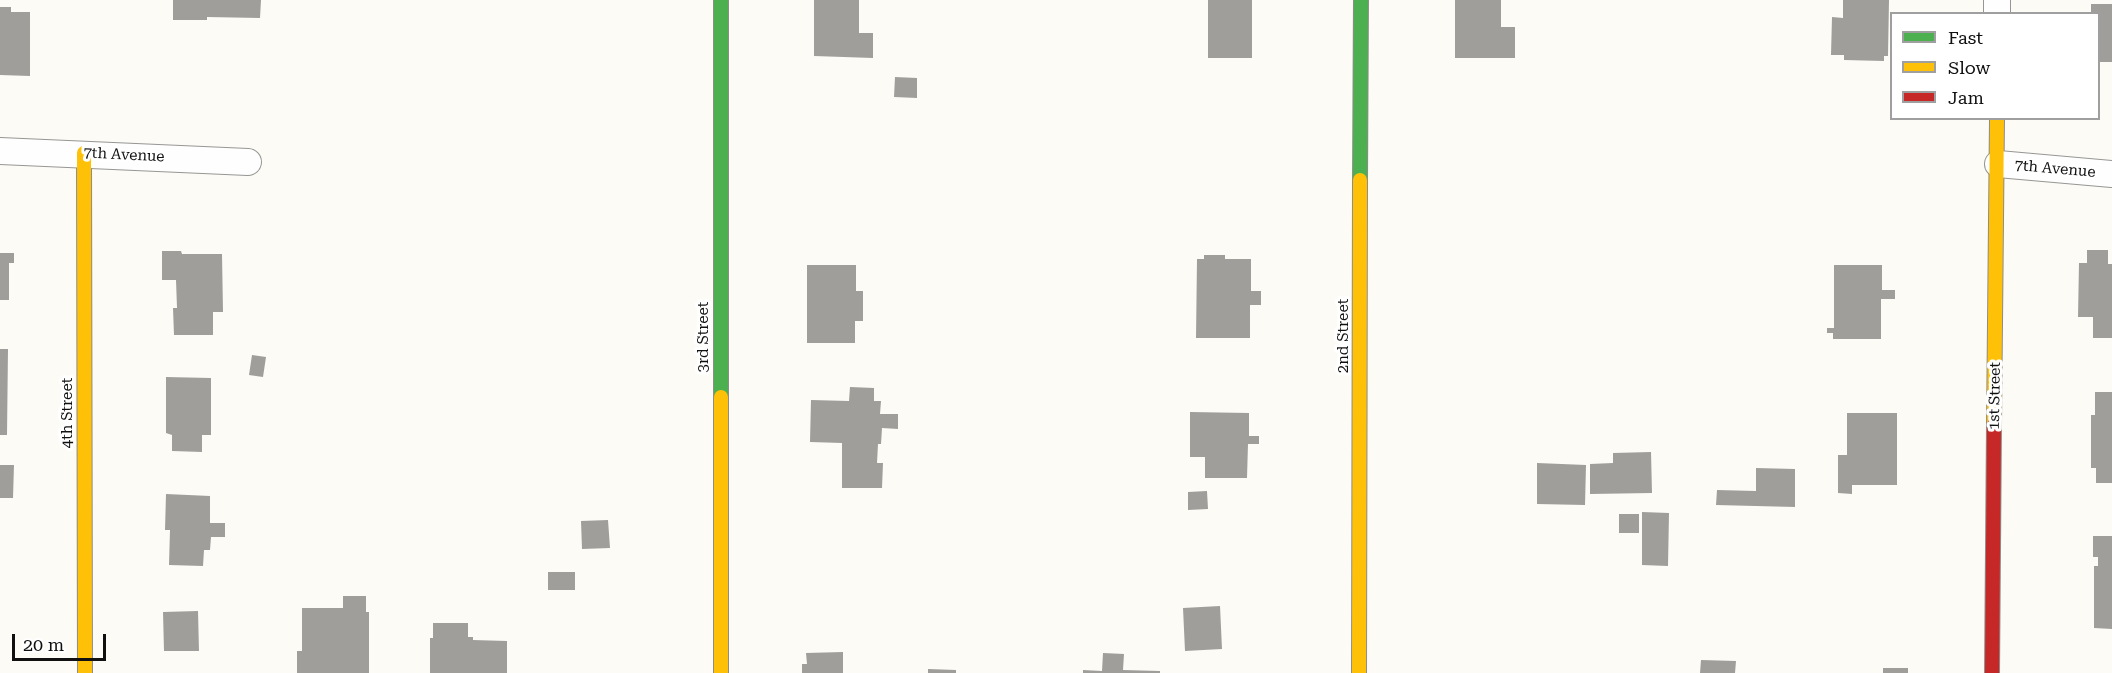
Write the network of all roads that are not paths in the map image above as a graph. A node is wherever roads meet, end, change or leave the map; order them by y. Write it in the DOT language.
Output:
graph roads {
  1 [pos="721,0"];
  2 [pos="1361,0"];
  3 [pos="1997,120"];
  4 [pos="0,151"];
  5 [pos="84,153"];
  6 [pos="248,162"];
  7 [pos="1998,164"];
  8 [pos="2112,174"];
  9 [pos="85,673"];
  10 [pos="721,673"];
  11 [pos="1359,673"];
  12 [pos="1992,673"];
  1 -- 10 [label="street, 3rd Street"];
  2 -- 11 [label="street, 2nd Street"];
  3 -- 7 [label="street, 1st Street"];
  4 -- 5 [label="street, 7th Avenue"];
  5 -- 6 [label="street, 7th Avenue"];
  5 -- 9 [label="street, 4th Street"];
  7 -- 8 [label="street, 7th Avenue"];
  7 -- 12 [label="street, 1st Street"];
}
